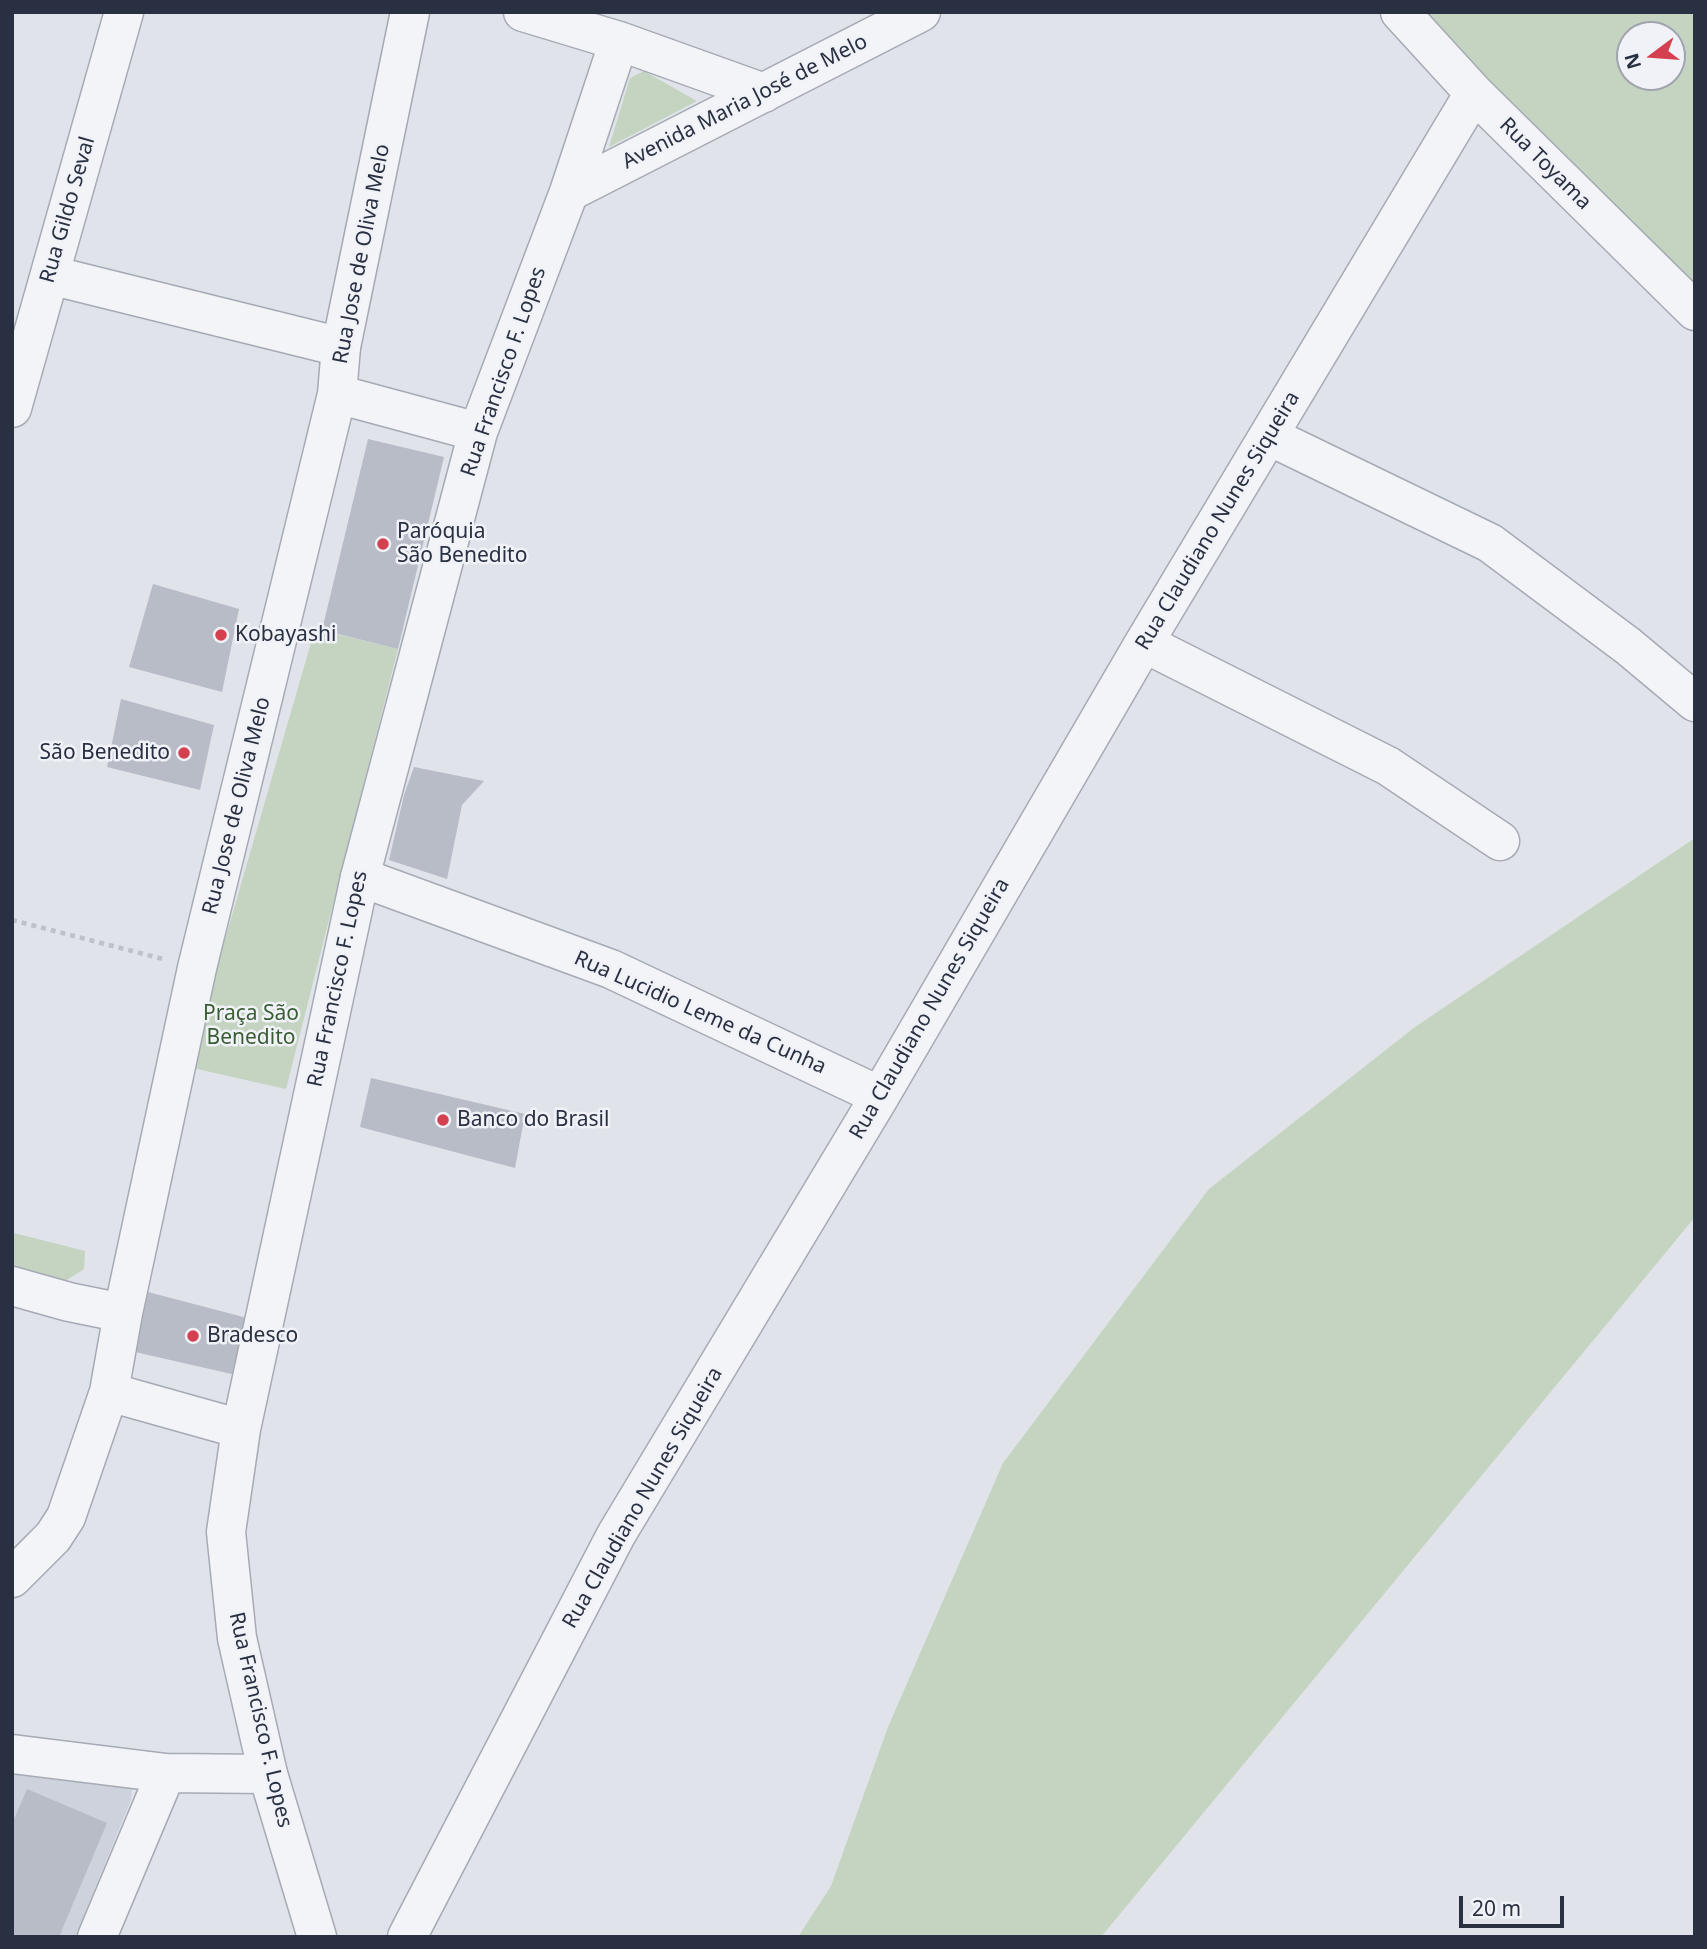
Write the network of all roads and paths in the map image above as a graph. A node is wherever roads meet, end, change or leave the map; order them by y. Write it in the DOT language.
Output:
graph roads {
  1 [pos="124,12"];
  2 [pos="410,12"];
  3 [pos="523,12"];
  4 [pos="1400,12"];
  5 [pos="917,13"];
  6 [pos="619,41"];
  7 [pos="764,93"];
  8 [pos="1474,93"];
  9 [pos="569,192"];
  10 [pos="50,275"];
  11 [pos="1695,312"];
  12 [pos="341,347"];
  13 [pos="337,394"];
  14 [pos="12,408"];
  15 [pos="478,432"];
  16 [pos="1269,436"];
  17 [pos="1144,643"];
  18 [pos="1695,702"];
  19 [pos="1500,841"];
  20 [pos="360,877"];
  21 [pos="12,920"];
  22 [pos="197,968"];
  23 [pos="880,1096"];
  24 [pos="12,1286"];
  25 [pos="122,1313"];
  26 [pos="109,1392"];
  27 [pos="241,1429"];
  28 [pos="12,1578"];
  29 [pos="12,1754"];
  30 [pos="166,1773"];
  31 [pos="268,1773"];
  32 [pos="97,1937"];
  33 [pos="317,1937"];
  34 [pos="407,1937"];
  1 -- 10 [label="street, Rua Gildo Seval"];
  2 -- 12 [label="street, Rua Jose de Oliva Melo"];
  3 -- 6 [label="street"];
  4 -- 8 [label="street, Rua Toyama"];
  5 -- 7 [label="street, Avenida Maria José de Melo"];
  6 -- 7 [label="street"];
  6 -- 9 [label="street, Rua Francisco F. Lopes"];
  7 -- 9 [label="street, Avenida Maria José de Melo"];
  8 -- 11 [label="street, Rua Toyama"];
  8 -- 16 [label="street, Rua Claudiano Nunes Siqueira"];
  9 -- 15 [label="street, Rua Francisco F. Lopes"];
  10 -- 12 [label="street"];
  10 -- 14 [label="street, Rua Gildo Seval"];
  12 -- 13 [label="street, Rua Jose de Oliva Melo"];
  13 -- 15 [label="street"];
  13 -- 22 [label="street, Rua Jose de Oliva Melo"];
  15 -- 20 [label="street, Rua Francisco F. Lopes"];
  16 -- 17 [label="street, Rua Claudiano Nunes Siqueira"];
  16 -- 18 [label="street"];
  17 -- 19 [label="street"];
  17 -- 23 [label="street, Rua Claudiano Nunes Siqueira"];
  20 -- 23 [label="street, Rua Lucidio Leme da Cunha"];
  20 -- 27 [label="street, Rua Francisco F. Lopes"];
  21 -- 22 [label="path"];
  22 -- 25 [label="street, Rua Jose de Oliva Melo"];
  23 -- 34 [label="street, Rua Claudiano Nunes Siqueira"];
  24 -- 25 [label="street"];
  25 -- 26 [label="street, Rua Jose de Oliva Melo"];
  26 -- 27 [label="street"];
  26 -- 28 [label="street, Rua Jose de Oliva Melo"];
  27 -- 31 [label="street, Rua Francisco F. Lopes"];
  29 -- 30 [label="street"];
  30 -- 31 [label="street"];
  30 -- 32 [label="street"];
  31 -- 33 [label="street, Rua Francisco F. Lopes"];
}
